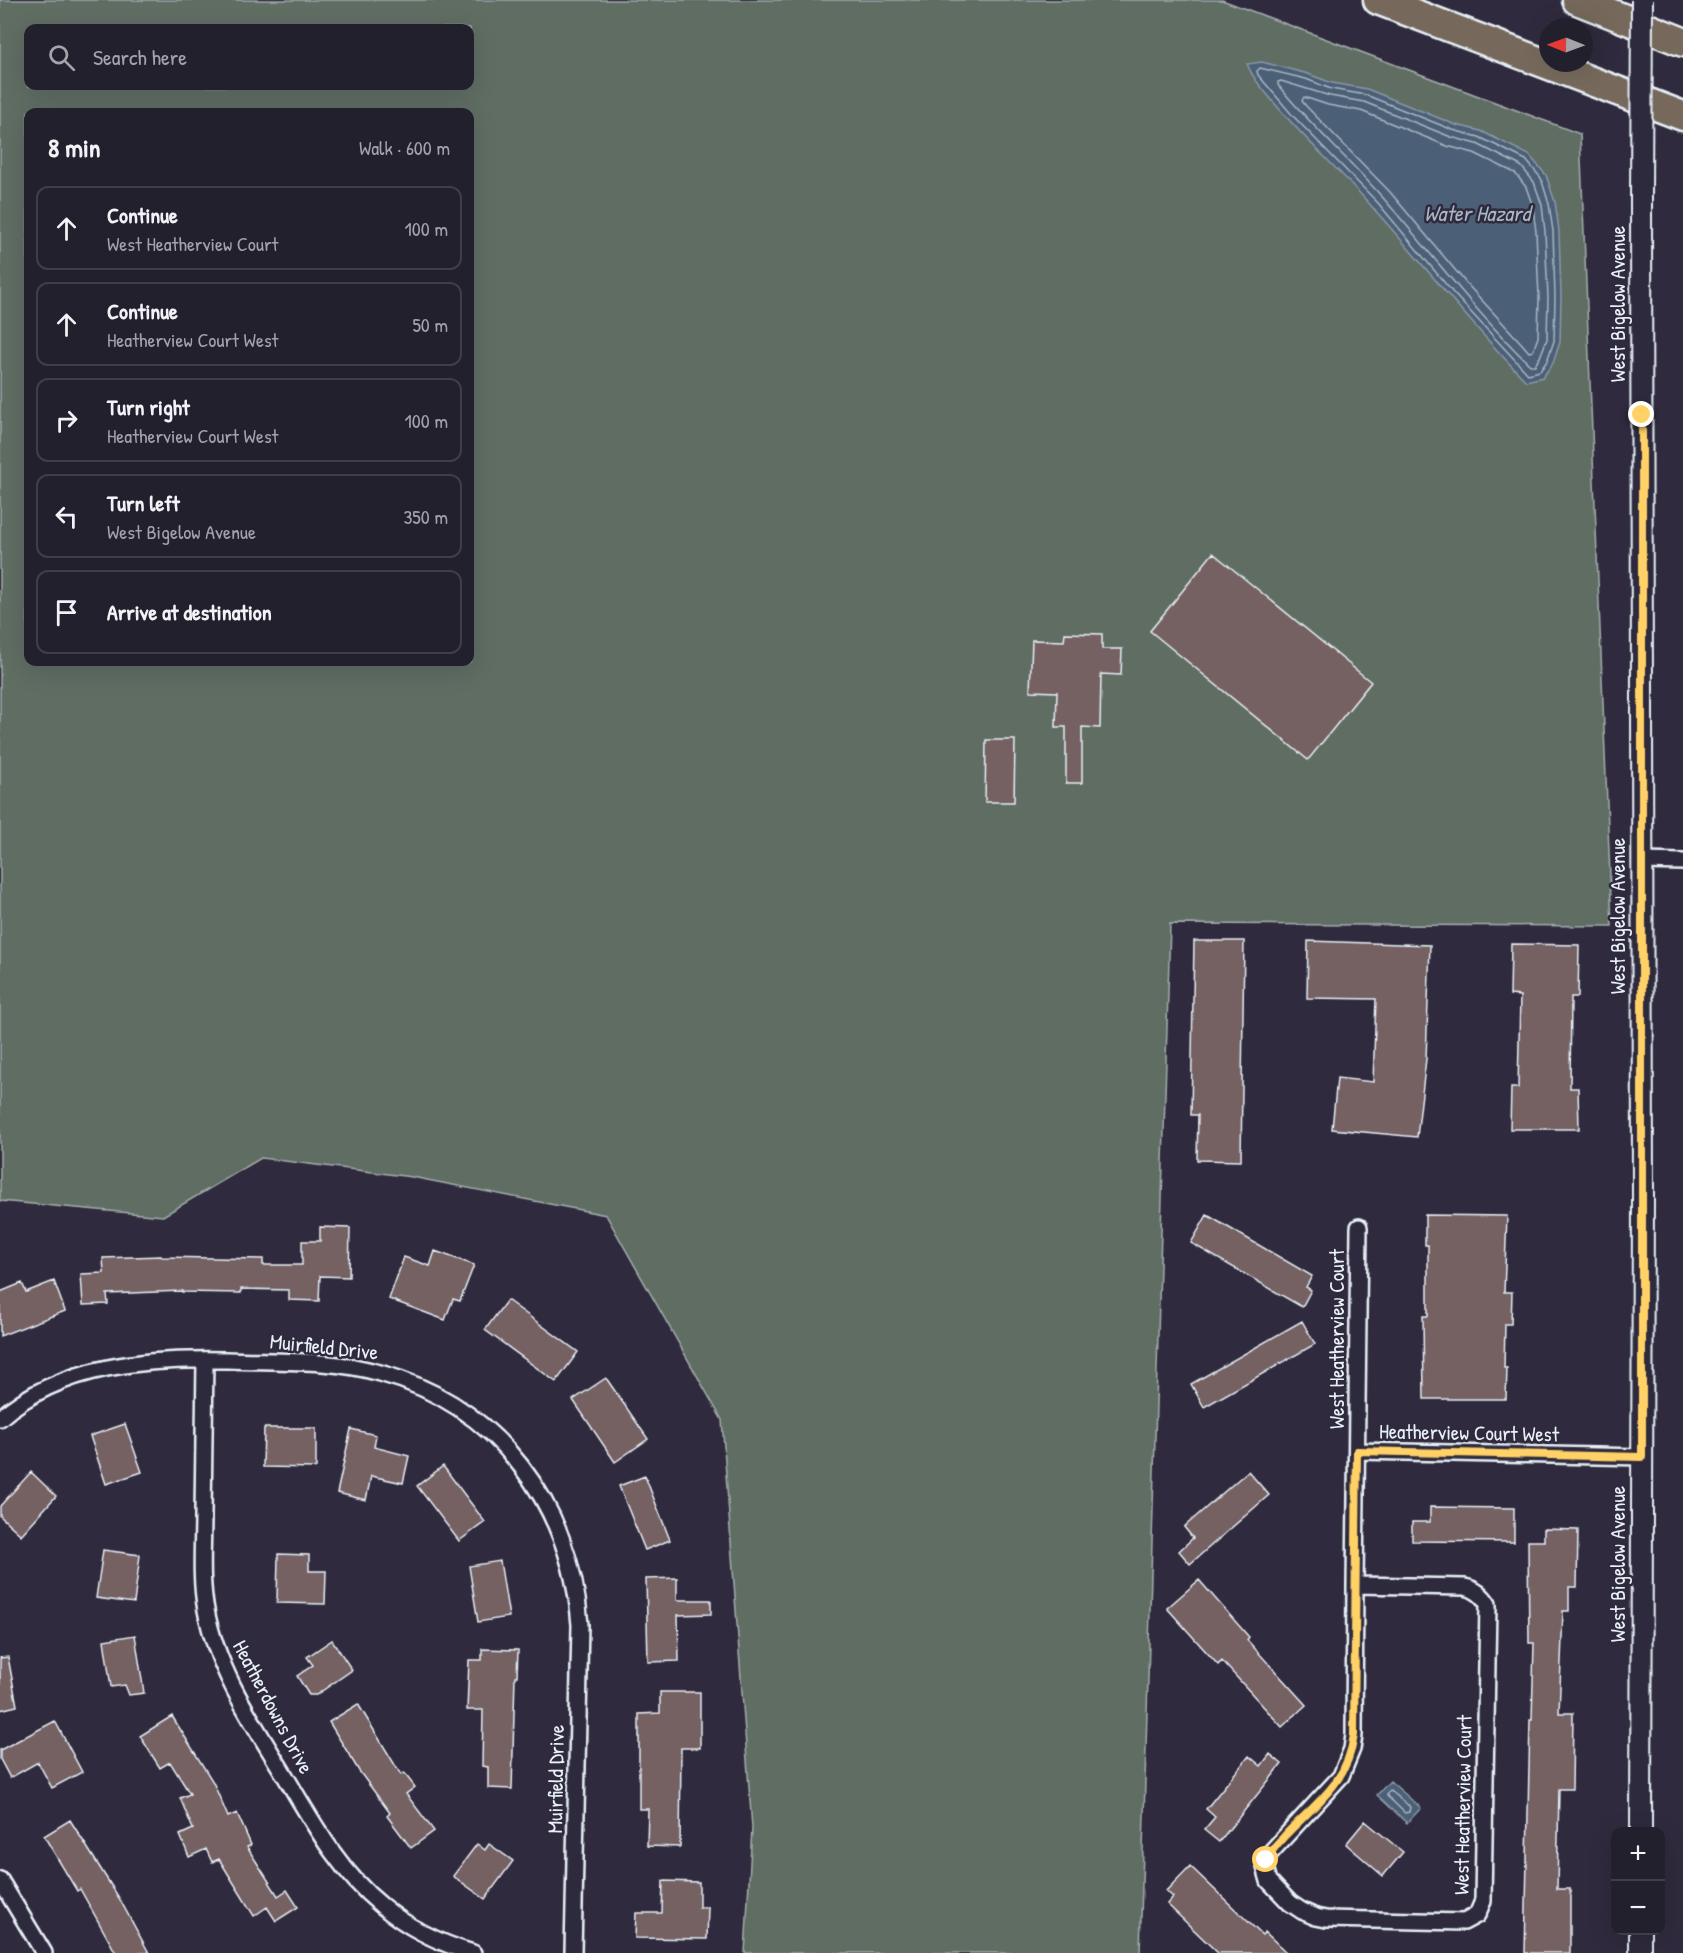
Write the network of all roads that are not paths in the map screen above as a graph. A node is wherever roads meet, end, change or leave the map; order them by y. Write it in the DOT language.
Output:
graph roads {
  1 [pos="1378,0"];
  2 [pos="1577,0"];
  3 [pos="1642,0"];
  4 [pos="1683,42"];
  5 [pos="1683,116"];
  6 [pos="1642,861"];
  7 [pos="1683,861"];
  8 [pos="1359,1227"];
  9 [pos="205,1360"];
  10 [pos="0,1418"];
  11 [pos="1357,1451"];
  12 [pos="1642,1457"];
  13 [pos="1355,1586"];
  14 [pos="1641,1827"];
  15 [pos="0,1880"];
  16 [pos="1640,1935"];
  17 [pos="44,1953"];
  18 [pos="473,1953"];
  19 [pos="573,1953"];
  20 [pos="1640,1953"];
  1 -- 5 [label="highway"];
  2 -- 4 [label="highway"];
  3 -- 6 [label="street, West Bigelow Avenue, bridge"];
  6 -- 7 [label="street"];
  6 -- 12 [label="street, West Bigelow Avenue"];
  8 -- 11 [label="street, West Heatherview Court"];
  9 -- 10 [label="street, Muirfield Drive"];
  9 -- 18 [label="street, Heatherdowns Drive"];
  9 -- 19 [label="street, Muirfield Drive"];
  11 -- 12 [label="street, Heatherview Court West"];
  11 -- 13 [label="street, Heatherview Court West"];
  12 -- 14 [label="street, West Bigelow Avenue"];
  13 -- 13 [label="street, West Heatherview Court"];
  15 -- 17 [label="street"];
  16 -- 20 [label="street"];
}
